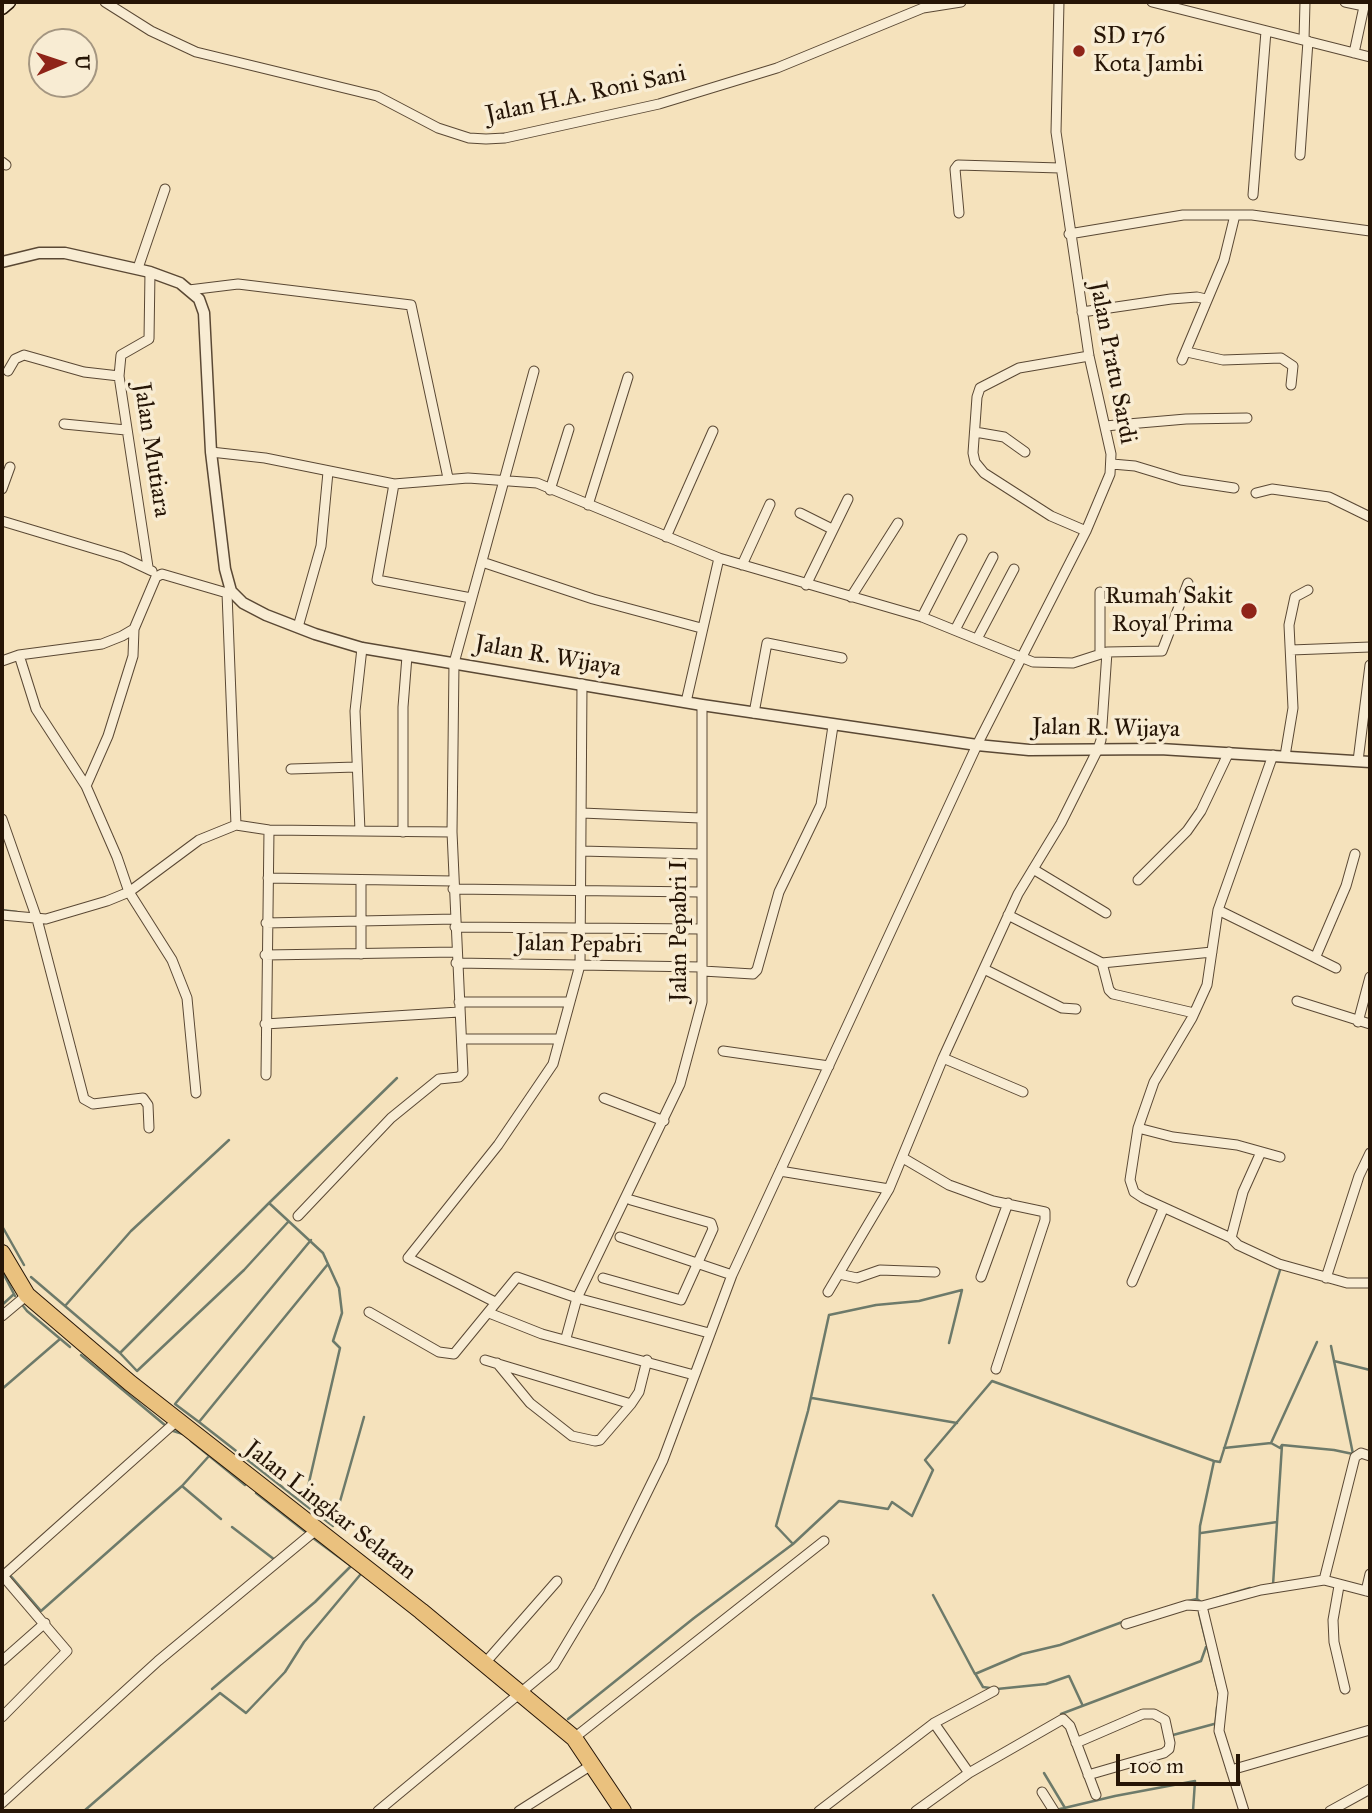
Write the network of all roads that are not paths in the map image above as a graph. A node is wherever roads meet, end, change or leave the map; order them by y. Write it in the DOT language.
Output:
graph roads {
  1 [pos="9,2"];
  2 [pos="105,2"];
  3 [pos="961,2"];
  4 [pos="1059,2"];
  5 [pos="1152,2"];
  6 [pos="1305,2"];
  7 [pos="1345,2"];
  8 [pos="1365,4"];
  9 [pos="2,8"];
  10 [pos="1266,31"];
  11 [pos="1306,41"];
  12 [pos="1354,52"];
  13 [pos="1370,57"];
  14 [pos="1300,155"];
  15 [pos="1060,168"];
  16 [pos="165,189"];
  17 [pos="1254,195"];
  18 [pos="959,213"];
  19 [pos="1235,215"];
  20 [pos="1370,232"];
  21 [pos="1069,234"];
  22 [pos="2,262"];
  23 [pos="138,268"];
  24 [pos="150,272"];
  25 [pos="189,290"];
  26 [pos="1206,299"];
  27 [pos="1082,312"];
  28 [pos="1089,356"];
  29 [pos="534,371"];
  30 [pos="8,372"];
  31 [pos="119,376"];
  32 [pos="628,377"];
  33 [pos="1292,386"];
  34 [pos="1247,418"];
  35 [pos="64,424"];
  36 [pos="1105,426"];
  37 [pos="569,429"];
  38 [pos="126,430"];
  39 [pos="713,431"];
  40 [pos="975,432"];
  41 [pos="211,452"];
  42 [pos="1025,452"];
  43 [pos="1112,464"];
  44 [pos="10,467"];
  45 [pos="328,472"];
  46 [pos="447,478"];
  47 [pos="506,480"];
  48 [pos="394,484"];
  49 [pos="1234,488"];
  50 [pos="2,489"];
  51 [pos="550,490"];
  52 [pos="1255,493"];
  53 [pos="848,499"];
  54 [pos="770,504"];
  55 [pos="588,505"];
  56 [pos="800,513"];
  57 [pos="1370,517"];
  58 [pos="2,521"];
  59 [pos="898,523"];
  60 [pos="832,529"];
  61 [pos="1086,531"];
  62 [pos="666,537"];
  63 [pos="962,539"];
  64 [pos="993,557"];
  65 [pos="719,558"];
  66 [pos="482,562"];
  67 [pos="742,565"];
  68 [pos="148,567"];
  69 [pos="1014,569"];
  70 [pos="156,577"];
  71 [pos="1188,583"];
  72 [pos="806,585"];
  73 [pos="1308,590"];
  74 [pos="229,592"];
  75 [pos="1100,592"];
  76 [pos="851,597"];
  77 [pos="471,598"];
  78 [pos="922,617"];
  79 [pos="298,627"];
  80 [pos="701,628"];
  81 [pos="134,629"];
  82 [pos="956,630"];
  83 [pos="977,639"];
  84 [pos="1370,647"];
  85 [pos="362,648"];
  86 [pos="1292,650"];
  87 [pos="1104,652"];
  88 [pos="19,655"];
  89 [pos="407,656"];
  90 [pos="842,658"];
  91 [pos="1023,659"];
  92 [pos="2,661"];
  93 [pos="454,663"];
  94 [pos="1370,665"];
  95 [pos="582,684"];
  96 [pos="686,702"];
  97 [pos="702,705"];
  98 [pos="754,713"];
  99 [pos="833,726"];
  100 [pos="977,745"];
  101 [pos="1097,749"];
  102 [pos="1228,752"];
  103 [pos="1279,756"];
  104 [pos="1358,761"];
  105 [pos="1370,762"];
  106 [pos="356,768"];
  107 [pos="291,769"];
  108 [pos="86,786"];
  109 [pos="582,813"];
  110 [pos="700,818"];
  111 [pos="2,819"];
  112 [pos="236,825"];
  113 [pos="269,830"];
  114 [pos="360,831"];
  115 [pos="403,832"];
  116 [pos="452,832"];
  117 [pos="581,851"];
  118 [pos="700,854"];
  119 [pos="1354,854"];
  120 [pos="1033,869"];
  121 [pos="268,878"];
  122 [pos="1139,880"];
  123 [pos="360,881"];
  124 [pos="453,885"];
  125 [pos="580,889"];
  126 [pos="129,892"];
  127 [pos="700,892"];
  128 [pos="1218,909"];
  129 [pos="1106,913"];
  130 [pos="2,915"];
  131 [pos="1008,915"];
  132 [pos="37,919"];
  133 [pos="361,922"];
  134 [pos="266,923"];
  135 [pos="455,923"];
  136 [pos="579,929"];
  137 [pos="701,929"];
  138 [pos="456,952"];
  139 [pos="1212,952"];
  140 [pos="361,954"];
  141 [pos="265,955"];
  142 [pos="1316,956"];
  143 [pos="456,963"];
  144 [pos="1102,963"];
  145 [pos="580,965"];
  146 [pos="1336,968"];
  147 [pos="702,969"];
  148 [pos="984,969"];
  149 [pos="1370,977"];
  150 [pos="1297,1001"];
  151 [pos="458,1002"];
  152 [pos="570,1002"];
  153 [pos="1076,1009"];
  154 [pos="459,1012"];
  155 [pos="1194,1013"];
  156 [pos="1357,1022"];
  157 [pos="265,1024"];
  158 [pos="1370,1024"];
  159 [pos="463,1039"];
  160 [pos="559,1039"];
  161 [pos="723,1051"];
  162 [pos="943,1058"];
  163 [pos="829,1066"];
  164 [pos="266,1075"];
  165 [pos="1023,1092"];
  166 [pos="196,1093"];
  167 [pos="604,1098"];
  168 [pos="664,1121"];
  169 [pos="149,1128"];
  170 [pos="1138,1128"];
  171 [pos="1261,1152"];
  172 [pos="1370,1153"];
  173 [pos="1280,1157"];
  174 [pos="903,1158"];
  175 [pos="780,1171"];
  176 [pos="889,1189"];
  177 [pos="631,1200"];
  178 [pos="1008,1203"];
  179 [pos="1163,1209"];
  180 [pos="298,1216"];
  181 [pos="620,1237"];
  182 [pos="1231,1238"];
  183 [pos="2,1253"];
  184 [pos="699,1261"];
  185 [pos="935,1272"];
  186 [pos="732,1275"];
  187 [pos="839,1275"];
  188 [pos="981,1277"];
  189 [pos="603,1278"];
  190 [pos="1326,1278"];
  191 [pos="1132,1282"];
  192 [pos="1370,1283"];
  193 [pos="828,1292"];
  194 [pos="27,1296"];
  195 [pos="577,1298"];
  196 [pos="495,1302"];
  197 [pos="369,1312"];
  198 [pos="489,1313"];
  199 [pos="2,1316"];
  200 [pos="709,1333"];
  201 [pos="566,1338"];
  202 [pos="485,1360"];
  203 [pos="647,1360"];
  204 [pos="497,1363"];
  205 [pos="996,1369"];
  206 [pos="694,1375"];
  207 [pos="631,1404"];
  208 [pos="179,1419"];
  209 [pos="1370,1456"];
  210 [pos="316,1530"];
  211 [pos="824,1541"];
  212 [pos="1370,1574"];
  213 [pos="1324,1580"];
  214 [pos="558,1581"];
  215 [pos="1339,1586"];
  216 [pos="1368,1592"];
  217 [pos="1202,1606"];
  218 [pos="45,1623"];
  219 [pos="1126,1624"];
  220 [pos="2,1661"];
  221 [pos="485,1663"];
  222 [pos="1345,1689"];
  223 [pos="994,1691"];
  224 [pos="522,1693"];
  225 [pos="2,1717"];
  226 [pos="934,1723"];
  227 [pos="1370,1730"];
  228 [pos="574,1738"];
  229 [pos="1076,1743"];
  230 [pos="593,1764"];
  231 [pos="1231,1770"];
  232 [pos="969,1773"];
  233 [pos="1088,1775"];
  234 [pos="1370,1789"];
  235 [pos="1042,1792"];
  236 [pos="1096,1795"];
  237 [pos="2,1803"];
  238 [pos="822,1810"];
  239 [pos="378,1811"];
  240 [pos="519,1811"];
  241 [pos="623,1811"];
  242 [pos="916,1811"];
  243 [pos="1054,1811"];
  244 [pos="1244,1811"];
  245 [pos="1330,1811"];
  1 -- 9 [label="main road"];
  2 -- 3 [label="street, Jalan H.A. Roni Sani"];
  4 -- 15 [label="street, Jalan Pratu Sardi"];
  5 -- 10 [label="street"];
  6 -- 11 [label="street"];
  7 -- 8 [label="street"];
  8 -- 12 [label="street"];
  10 -- 11 [label="street"];
  10 -- 17 [label="street"];
  11 -- 12 [label="street"];
  11 -- 14 [label="street"];
  12 -- 13 [label="street"];
  15 -- 18 [label="street"];
  15 -- 21 [label="street, Jalan Pratu Sardi"];
  16 -- 23 [label="street"];
  19 -- 20 [label="street"];
  19 -- 21 [label="street"];
  19 -- 26 [label="street"];
  21 -- 27 [label="street, Jalan Pratu Sardi"];
  22 -- 23 [label="street"];
  23 -- 24 [label="street"];
  24 -- 25 [label="street"];
  24 -- 31 [label="street, Jalan Mutiara"];
  25 -- 41 [label="street"];
  25 -- 46 [label="street"];
  26 -- 27 [label="street"];
  26 -- 33 [label="street"];
  27 -- 28 [label="street, Jalan Pratu Sardi"];
  28 -- 36 [label="street, Jalan Pratu Sardi"];
  28 -- 40 [label="street"];
  29 -- 47 [label="street"];
  30 -- 31 [label="street"];
  31 -- 38 [label="street, Jalan Mutiara"];
  32 -- 55 [label="street"];
  34 -- 36 [label="street"];
  35 -- 38 [label="street"];
  36 -- 43 [label="street, Jalan Pratu Sardi"];
  37 -- 51 [label="street"];
  38 -- 68 [label="street, Jalan Mutiara"];
  39 -- 62 [label="street"];
  40 -- 42 [label="street"];
  40 -- 61 [label="street"];
  41 -- 45 [label="street"];
  41 -- 74 [label="street"];
  43 -- 49 [label="street"];
  43 -- 61 [label="street, Jalan Pratu Sardi"];
  44 -- 50 [label="street"];
  45 -- 48 [label="street"];
  45 -- 79 [label="street"];
  46 -- 47 [label="street"];
  46 -- 48 [label="street"];
  47 -- 51 [label="street"];
  47 -- 66 [label="street"];
  48 -- 77 [label="street"];
  51 -- 55 [label="street"];
  52 -- 57 [label="street"];
  53 -- 60 [label="street"];
  54 -- 67 [label="street"];
  55 -- 62 [label="street"];
  56 -- 60 [label="street"];
  58 -- 68 [label="street"];
  59 -- 76 [label="street"];
  60 -- 72 [label="street"];
  61 -- 91 [label="street, Jalan Pratu Sardi"];
  62 -- 65 [label="street"];
  63 -- 78 [label="street"];
  64 -- 82 [label="street"];
  65 -- 67 [label="street"];
  65 -- 80 [label="street"];
  66 -- 77 [label="street"];
  66 -- 80 [label="street"];
  67 -- 72 [label="street"];
  68 -- 70 [label="street"];
  69 -- 83 [label="street"];
  70 -- 74 [label="street"];
  70 -- 81 [label="street"];
  71 -- 87 [label="street"];
  72 -- 76 [label="street"];
  73 -- 86 [label="street"];
  74 -- 79 [label="street, Jalan R. Wijaya"];
  74 -- 112 [label="street"];
  75 -- 87 [label="street"];
  76 -- 78 [label="street"];
  77 -- 93 [label="street"];
  78 -- 82 [label="street"];
  79 -- 85 [label="street, Jalan R. Wijaya"];
  80 -- 96 [label="street"];
  81 -- 88 [label="street"];
  81 -- 108 [label="street"];
  82 -- 83 [label="street"];
  83 -- 91 [label="street"];
  84 -- 86 [label="street"];
  85 -- 89 [label="street, Jalan R. Wijaya"];
  85 -- 106 [label="street"];
  86 -- 103 [label="street"];
  87 -- 91 [label="street"];
  87 -- 101 [label="street"];
  88 -- 92 [label="street"];
  88 -- 108 [label="street"];
  89 -- 93 [label="street, Jalan R. Wijaya"];
  89 -- 115 [label="street"];
  90 -- 98 [label="street"];
  91 -- 100 [label="street, Jalan Pratu Sardi"];
  93 -- 95 [label="street, Jalan R. Wijaya"];
  93 -- 116 [label="street"];
  94 -- 104 [label="street"];
  95 -- 96 [label="street, Jalan R. Wijaya"];
  95 -- 109 [label="street"];
  96 -- 97 [label="street, Jalan R. Wijaya"];
  97 -- 98 [label="street, Jalan R. Wijaya"];
  97 -- 110 [label="street, Jalan Pepabri I"];
  98 -- 99 [label="street, Jalan R. Wijaya"];
  99 -- 100 [label="street, Jalan R. Wijaya"];
  99 -- 147 [label="street, Jalan Pepabri"];
  100 -- 101 [label="street, Jalan R. Wijaya"];
  100 -- 163 [label="street, Jalan Pratu Sardi"];
  101 -- 102 [label="street, Jalan R. Wijaya"];
  101 -- 120 [label="street"];
  102 -- 103 [label="street, Jalan R. Wijaya"];
  102 -- 122 [label="street"];
  103 -- 104 [label="street, Jalan R. Wijaya"];
  103 -- 128 [label="street"];
  104 -- 105 [label="street, Jalan R. Wijaya"];
  106 -- 107 [label="street"];
  106 -- 114 [label="street"];
  108 -- 126 [label="street"];
  109 -- 110 [label="street"];
  109 -- 117 [label="street"];
  110 -- 118 [label="street, Jalan Pepabri I"];
  111 -- 132 [label="street"];
  112 -- 113 [label="street"];
  112 -- 126 [label="street"];
  113 -- 114 [label="street"];
  113 -- 121 [label="street"];
  114 -- 115 [label="street"];
  115 -- 116 [label="street"];
  116 -- 124 [label="street"];
  117 -- 118 [label="street"];
  117 -- 125 [label="street"];
  118 -- 127 [label="street, Jalan Pepabri I"];
  119 -- 142 [label="street"];
  120 -- 129 [label="street"];
  120 -- 131 [label="street"];
  121 -- 123 [label="street"];
  121 -- 134 [label="street"];
  123 -- 124 [label="street"];
  123 -- 133 [label="street"];
  124 -- 125 [label="street"];
  124 -- 135 [label="street"];
  125 -- 127 [label="street"];
  125 -- 136 [label="street"];
  126 -- 132 [label="street"];
  126 -- 166 [label="street"];
  127 -- 137 [label="street, Jalan Pepabri I"];
  128 -- 139 [label="street"];
  128 -- 142 [label="street"];
  130 -- 132 [label="street"];
  131 -- 144 [label="street"];
  131 -- 148 [label="street"];
  132 -- 169 [label="street"];
  133 -- 134 [label="street"];
  133 -- 135 [label="street"];
  133 -- 140 [label="street"];
  134 -- 141 [label="street"];
  135 -- 136 [label="street"];
  135 -- 138 [label="street"];
  136 -- 137 [label="street"];
  136 -- 145 [label="street"];
  137 -- 147 [label="street, Jalan Pepabri I"];
  138 -- 140 [label="street"];
  138 -- 143 [label="street"];
  139 -- 144 [label="street"];
  139 -- 155 [label="street"];
  140 -- 141 [label="street"];
  141 -- 157 [label="street"];
  142 -- 146 [label="street"];
  143 -- 145 [label="street, Jalan Pepabri"];
  143 -- 151 [label="street"];
  144 -- 155 [label="street"];
  145 -- 147 [label="street, Jalan Pepabri"];
  145 -- 152 [label="street"];
  147 -- 168 [label="street, Jalan Pepabri I"];
  148 -- 153 [label="street"];
  148 -- 162 [label="street"];
  149 -- 156 [label="street"];
  150 -- 156 [label="street"];
  151 -- 152 [label="street"];
  151 -- 154 [label="street"];
  152 -- 160 [label="street"];
  154 -- 157 [label="street"];
  154 -- 159 [label="street"];
  155 -- 170 [label="street"];
  156 -- 158 [label="street"];
  157 -- 164 [label="street"];
  159 -- 160 [label="street"];
  159 -- 180 [label="street"];
  160 -- 196 [label="street"];
  161 -- 163 [label="street"];
  162 -- 165 [label="street"];
  162 -- 174 [label="street"];
  163 -- 175 [label="street, Jalan Pratu Sardi"];
  167 -- 168 [label="street"];
  168 -- 195 [label="street, Jalan Pepabri I"];
  170 -- 171 [label="street"];
  170 -- 179 [label="street"];
  171 -- 173 [label="street"];
  171 -- 182 [label="street"];
  172 -- 190 [label="street"];
  174 -- 176 [label="street"];
  174 -- 178 [label="street"];
  175 -- 176 [label="street"];
  175 -- 186 [label="street, Jalan Pratu Sardi"];
  176 -- 187 [label="street"];
  177 -- 184 [label="street"];
  178 -- 188 [label="street"];
  178 -- 205 [label="street"];
  179 -- 182 [label="street"];
  179 -- 191 [label="street"];
  181 -- 184 [label="street"];
  182 -- 190 [label="street"];
  183 -- 194 [label="highway, Jalan Lingkar Selatan"];
  184 -- 186 [label="street"];
  184 -- 189 [label="street"];
  185 -- 187 [label="street"];
  186 -- 200 [label="street, Jalan Pratu Sardi"];
  187 -- 193 [label="street"];
  190 -- 192 [label="street"];
  194 -- 199 [label="street"];
  194 -- 208 [label="highway, Jalan Lingkar Selatan"];
  195 -- 196 [label="street"];
  195 -- 200 [label="street"];
  195 -- 201 [label="street, Jalan Pepabri I"];
  196 -- 198 [label="street"];
  197 -- 198 [label="street"];
  198 -- 201 [label="street"];
  200 -- 206 [label="street, Jalan Pratu Sardi"];
  201 -- 203 [label="street"];
  202 -- 204 [label="street"];
  203 -- 206 [label="street"];
  203 -- 207 [label="street"];
  204 -- 207 [label="street"];
  204 -- 207 [label="street"];
  206 -- 224 [label="street, Jalan Pratu Sardi"];
  208 -- 210 [label="highway, Jalan Lingkar Selatan"];
  208 -- 218 [label="street"];
  209 -- 213 [label="street"];
  210 -- 221 [label="highway, Jalan Lingkar Selatan"];
  210 -- 237 [label="street"];
  211 -- 228 [label="street"];
  212 -- 216 [label="street"];
  213 -- 215 [label="street"];
  213 -- 217 [label="street"];
  214 -- 221 [label="street"];
  215 -- 216 [label="street"];
  215 -- 222 [label="street"];
  217 -- 219 [label="street"];
  217 -- 231 [label="street"];
  218 -- 220 [label="street"];
  218 -- 225 [label="street"];
  221 -- 224 [label="highway, Jalan Lingkar Selatan"];
  223 -- 226 [label="street"];
  224 -- 228 [label="highway, Jalan Lingkar Selatan"];
  224 -- 239 [label="street, Jalan Pratu Sardi"];
  226 -- 232 [label="street"];
  226 -- 238 [label="street"];
  227 -- 231 [label="street"];
  228 -- 230 [label="highway, Jalan Lingkar Selatan"];
  229 -- 232 [label="street"];
  229 -- 233 [label="street"];
  229 -- 233 [label="street"];
  230 -- 240 [label="street"];
  230 -- 241 [label="highway, Jalan Lingkar Selatan"];
  231 -- 244 [label="street"];
  232 -- 242 [label="street"];
  233 -- 236 [label="street"];
  234 -- 245 [label="street"];
  235 -- 243 [label="street"];
}
